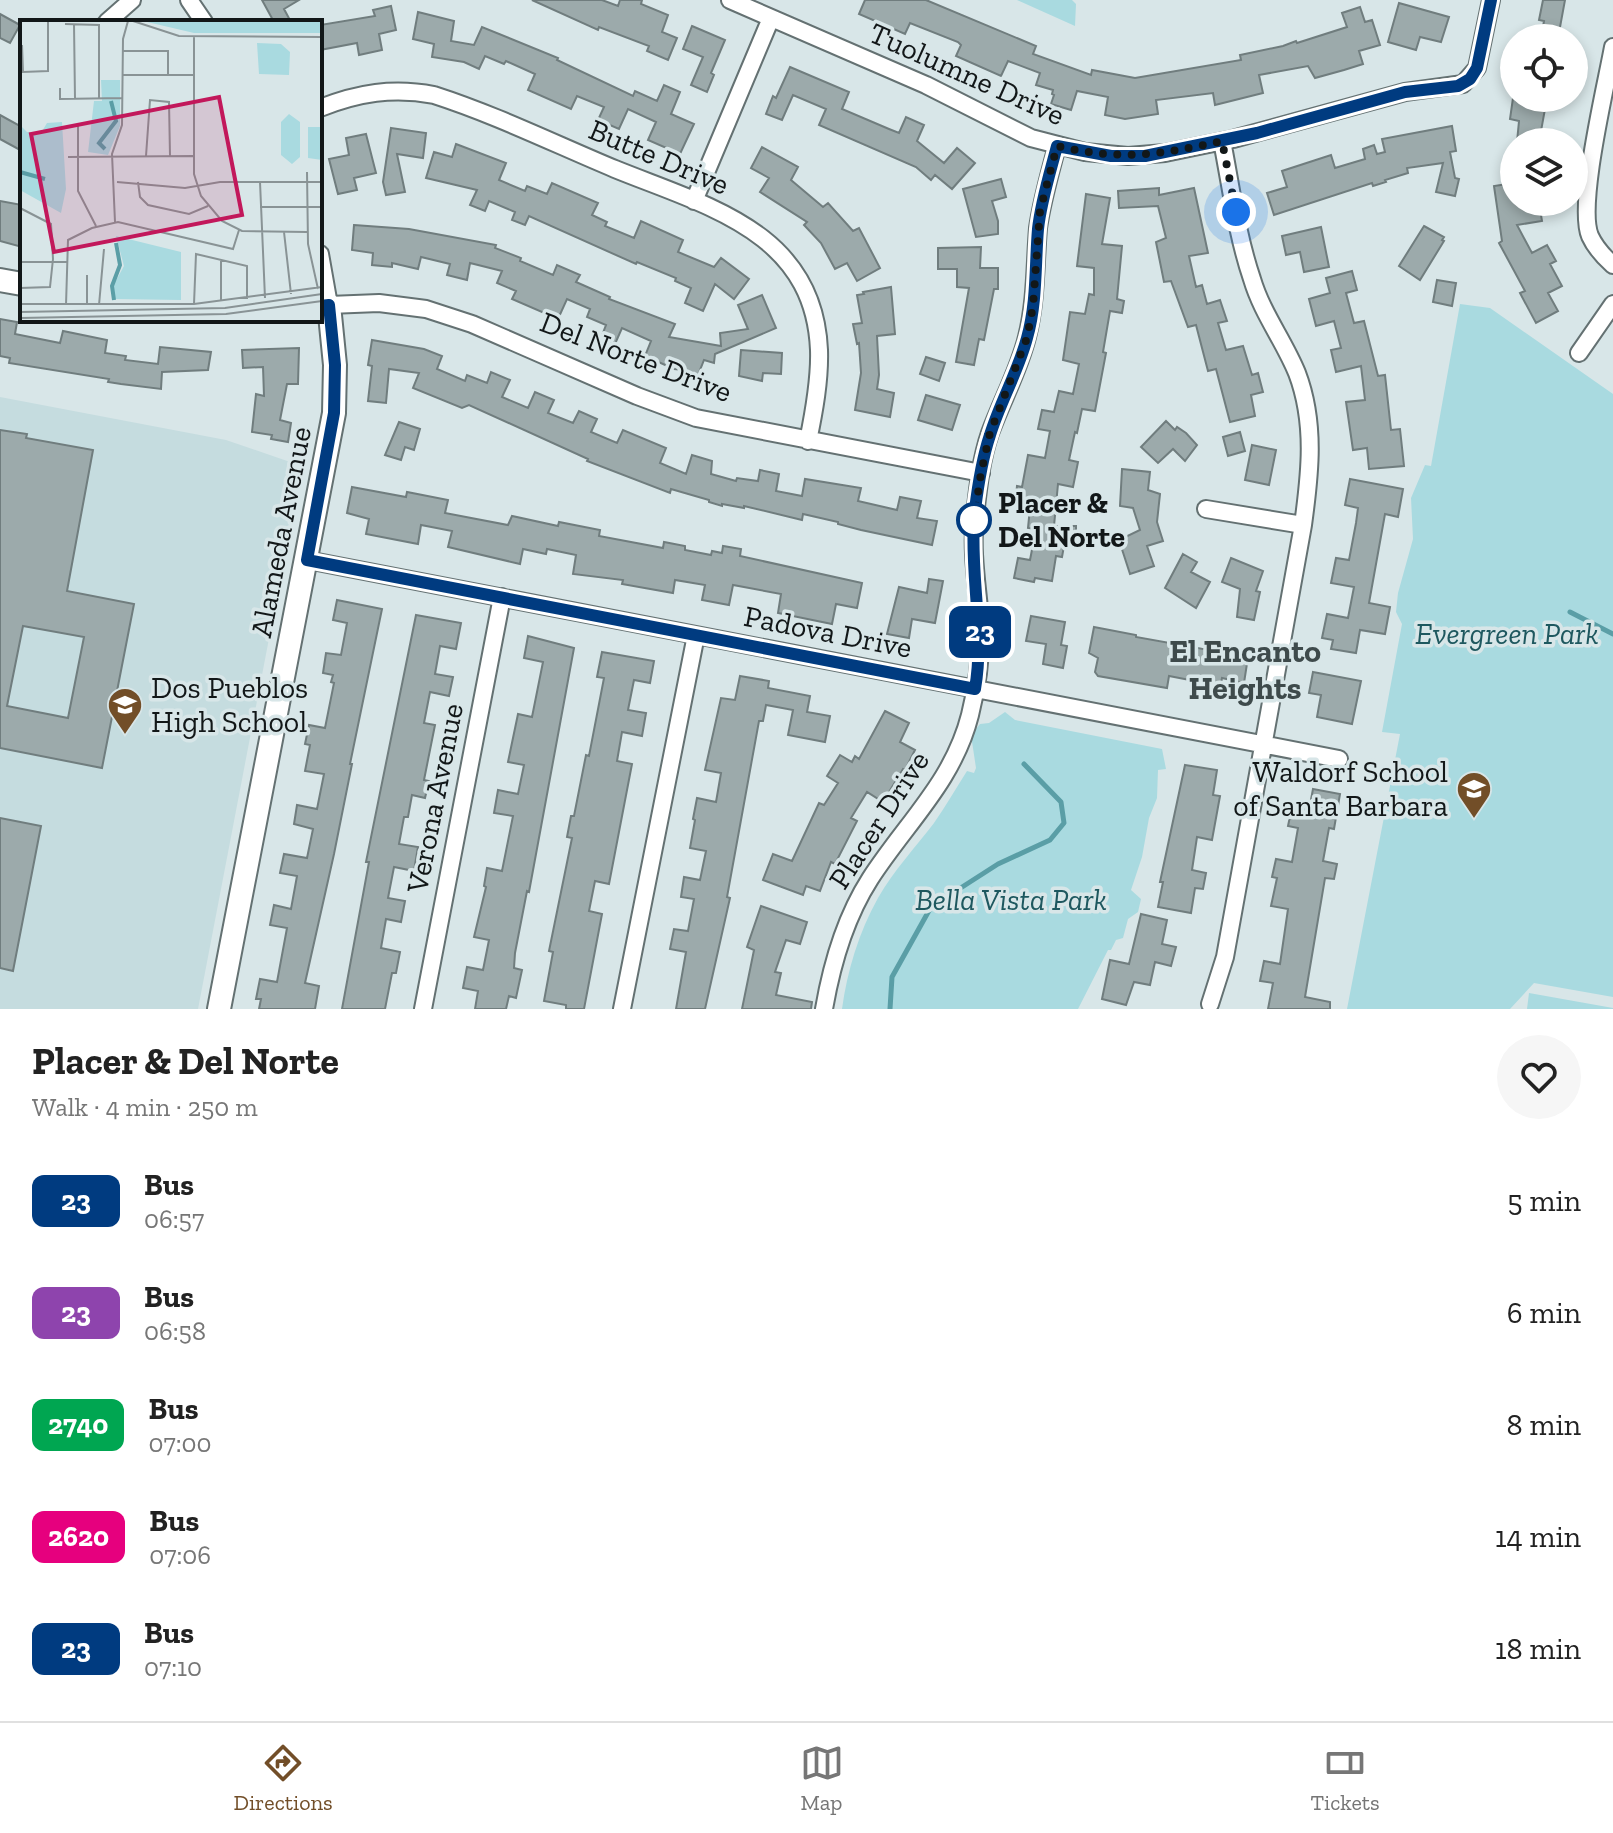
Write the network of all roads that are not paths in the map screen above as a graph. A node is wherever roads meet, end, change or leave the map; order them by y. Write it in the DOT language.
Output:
graph roads {
  1 [pos="132,0"];
  2 [pos="189,0"];
  3 [pos="730,0"];
  4 [pos="1491,0"];
  5 [pos="771,18"];
  6 [pos="109,20"];
  7 [pos="203,20"];
  8 [pos="1613,47"];
  9 [pos="322,107"];
  10 [pos="1222,141"];
  11 [pos="1057,146"];
  12 [pos="694,201"];
  13 [pos="1613,265"];
  14 [pos="0,280"];
  15 [pos="322,280"];
  16 [pos="20,284"];
  17 [pos="1613,304"];
  18 [pos="324,306"];
  19 [pos="1579,353"];
  20 [pos="808,441"];
  21 [pos="981,473"];
  22 [pos="1206,509"];
  23 [pos="1303,525"];
  24 [pos="307,560"];
  25 [pos="502,597"];
  26 [pos="696,635"];
  27 [pos="975,689"];
  28 [pos="1264,744"];
  29 [pos="1339,759"];
  30 [pos="1210,1004"];
  31 [pos="219,1009"];
  32 [pos="423,1009"];
  33 [pos="622,1009"];
  34 [pos="824,1009"];
  1 -- 6 [label="street"];
  2 -- 7 [label="street"];
  3 -- 5 [label="street, Tuolumne Drive"];
  4 -- 10 [label="street, Tuolumne Drive"];
  5 -- 11 [label="street, Tuolumne Drive"];
  5 -- 12 [label="street"];
  8 -- 13 [label="street"];
  9 -- 12 [label="street, Butte Drive"];
  10 -- 11 [label="street, Tuolumne Drive"];
  10 -- 23 [label="street"];
  11 -- 21 [label="street, Placer Drive"];
  12 -- 20 [label="street, Butte Drive"];
  14 -- 16 [label="street"];
  15 -- 18 [label="street, Alameda Avenue"];
  17 -- 19 [label="street"];
  18 -- 20 [label="street, Del Norte Drive"];
  18 -- 24 [label="street, Alameda Avenue"];
  20 -- 21 [label="street, Del Norte Drive"];
  21 -- 27 [label="street, Placer Drive"];
  22 -- 23 [label="street"];
  23 -- 28 [label="street"];
  24 -- 25 [label="street, Padova Drive"];
  24 -- 31 [label="street, Alameda Avenue"];
  25 -- 26 [label="street, Padova Drive"];
  25 -- 32 [label="street, Verona Avenue"];
  26 -- 27 [label="street, Padova Drive"];
  26 -- 33 [label="street"];
  27 -- 28 [label="street, Padova Drive"];
  27 -- 34 [label="street, Placer Drive"];
  28 -- 29 [label="street, Padova Drive"];
  28 -- 30 [label="street"];
}
